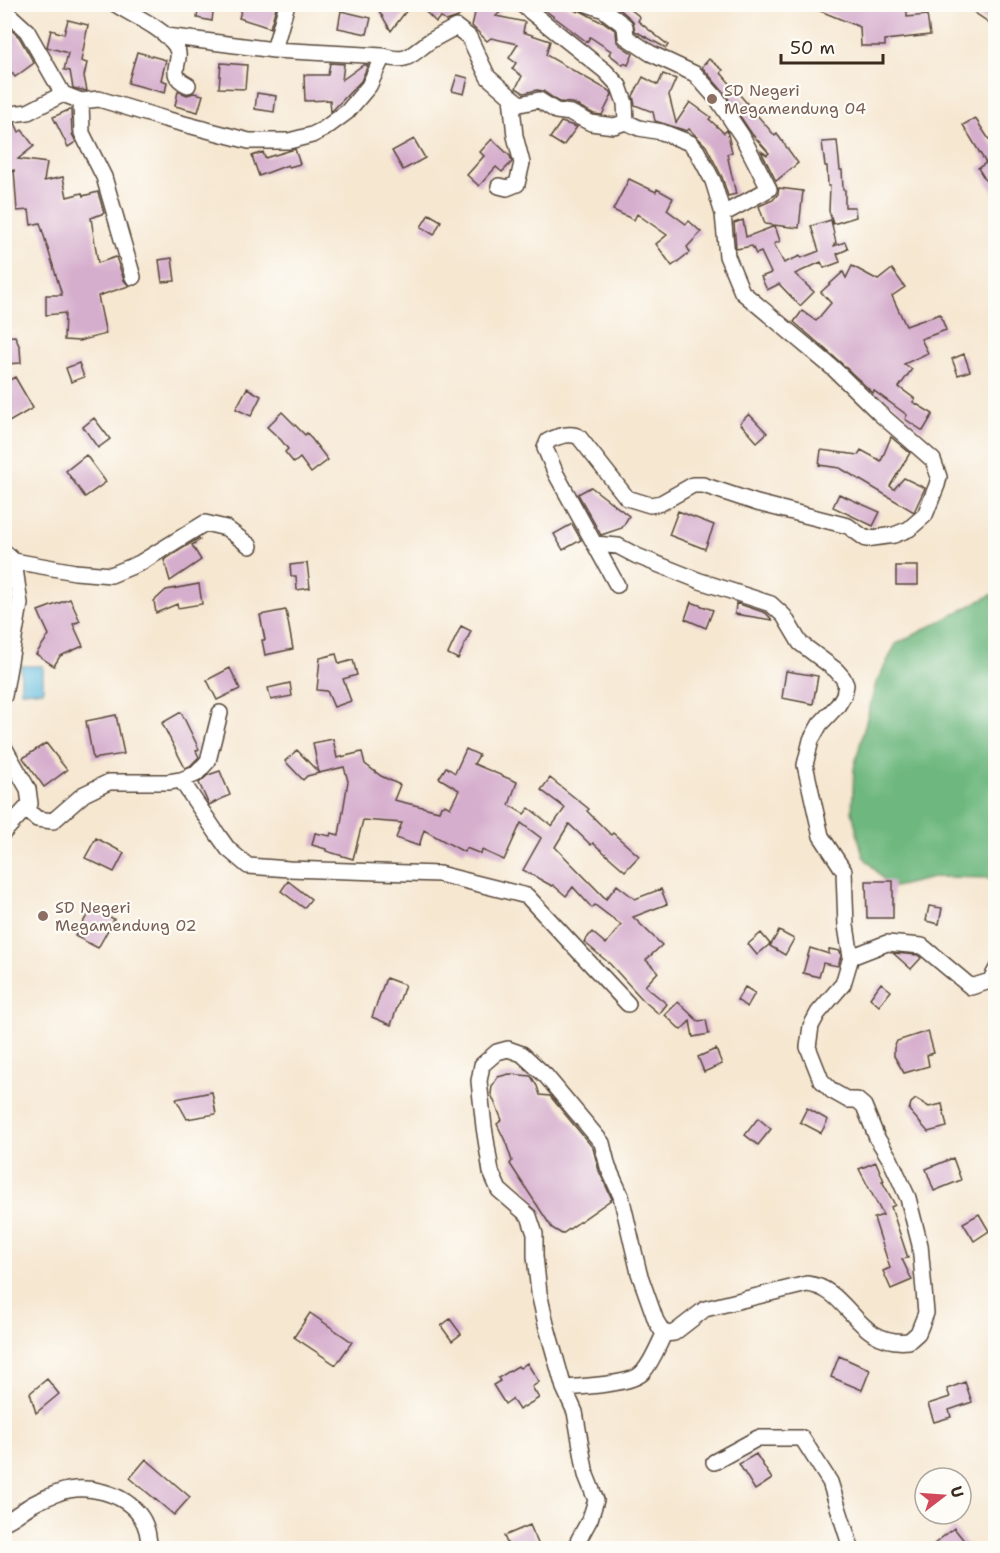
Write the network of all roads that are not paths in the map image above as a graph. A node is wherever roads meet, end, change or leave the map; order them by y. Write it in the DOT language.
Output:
graph roads {
  1 [pos="114,4"];
  2 [pos="287,4"];
  3 [pos="521,4"];
  4 [pos="587,4"];
  5 [pos="4,10"];
  6 [pos="166,36"];
  7 [pos="273,50"];
  8 [pos="382,56"];
  9 [pos="188,85"];
  10 [pos="63,94"];
  11 [pos="511,97"];
  12 [pos="81,102"];
  13 [pos="4,115"];
  14 [pos="626,122"];
  15 [pos="499,186"];
  16 [pos="723,214"];
  17 [pos="134,277"];
  18 [pos="594,544"];
  19 [pos="250,546"];
  20 [pos="9,556"];
  21 [pos="617,585"];
  22 [pos="4,696"];
  23 [pos="220,713"];
  24 [pos="4,747"];
  25 [pos="182,780"];
  26 [pos="26,809"];
  27 [pos="4,832"];
  28 [pos="851,957"];
  29 [pos="996,970"];
  30 [pos="628,1004"];
  31 [pos="664,1334"];
  32 [pos="564,1388"];
  33 [pos="714,1462"];
  34 [pos="4,1522"];
  35 [pos="149,1548"];
  36 [pos="578,1548"];
  37 [pos="851,1548"];
  1 -- 6 [label="street"];
  2 -- 7 [label="street"];
  3 -- 14 [label="street"];
  4 -- 16 [label="street"];
  5 -- 10 [label="street"];
  6 -- 7 [label="street"];
  6 -- 9 [label="street"];
  7 -- 8 [label="street"];
  8 -- 11 [label="street"];
  8 -- 12 [label="street"];
  10 -- 12 [label="street"];
  10 -- 13 [label="street"];
  11 -- 14 [label="street"];
  11 -- 15 [label="street"];
  12 -- 17 [label="street"];
  14 -- 16 [label="street"];
  16 -- 18 [label="street"];
  18 -- 21 [label="street"];
  18 -- 28 [label="street"];
  19 -- 20 [label="street"];
  20 -- 22 [label="street"];
  23 -- 25 [label="street"];
  24 -- 26 [label="street"];
  25 -- 26 [label="street"];
  25 -- 30 [label="street"];
  26 -- 27 [label="street"];
  28 -- 29 [label="street"];
  28 -- 31 [label="street"];
  31 -- 32 [label="street"];
  31 -- 32 [label="street"];
  32 -- 36 [label="street"];
  33 -- 37 [label="street"];
  34 -- 35 [label="street"];
}
